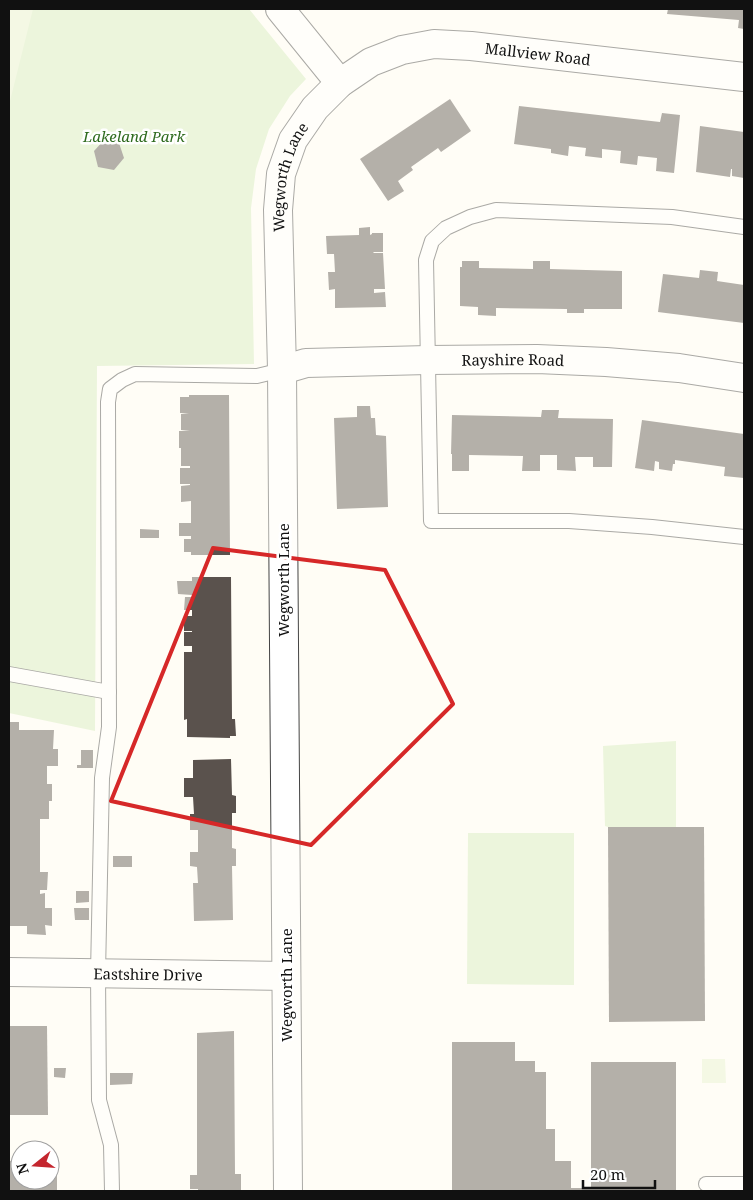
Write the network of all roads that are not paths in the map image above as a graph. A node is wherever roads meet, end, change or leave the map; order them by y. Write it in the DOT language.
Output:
graph roads {
  1 [pos="280,9"];
  2 [pos="744,77"];
  3 [pos="340,83"];
  4 [pos="744,227"];
  5 [pos="428,360"];
  6 [pos="282,370"];
  7 [pos="744,378"];
  8 [pos="744,537"];
  9 [pos="9,674"];
  10 [pos="109,692"];
  11 [pos="9,972"];
  12 [pos="98,973"];
  13 [pos="286,976"];
  14 [pos="706,1184"];
  15 [pos="744,1184"];
  16 [pos="112,1191"];
  17 [pos="288,1191"];
  1 -- 3 [label="street"];
  2 -- 3 [label="street, Mallview Road"];
  3 -- 6 [label="street, Wegworth Lane"];
  4 -- 5 [label="lane"];
  5 -- 6 [label="street, Rayshire Road"];
  5 -- 7 [label="street, Rayshire Road"];
  5 -- 8 [label="lane"];
  6 -- 10 [label="lane"];
  6 -- 13 [label="street, Wegworth Lane"];
  9 -- 10 [label="lane"];
  10 -- 12 [label="lane"];
  11 -- 12 [label="street, Eastshire Drive"];
  12 -- 13 [label="street, Eastshire Drive"];
  12 -- 16 [label="lane"];
  13 -- 17 [label="street, Wegworth Lane"];
  14 -- 15 [label="lane"];
}
